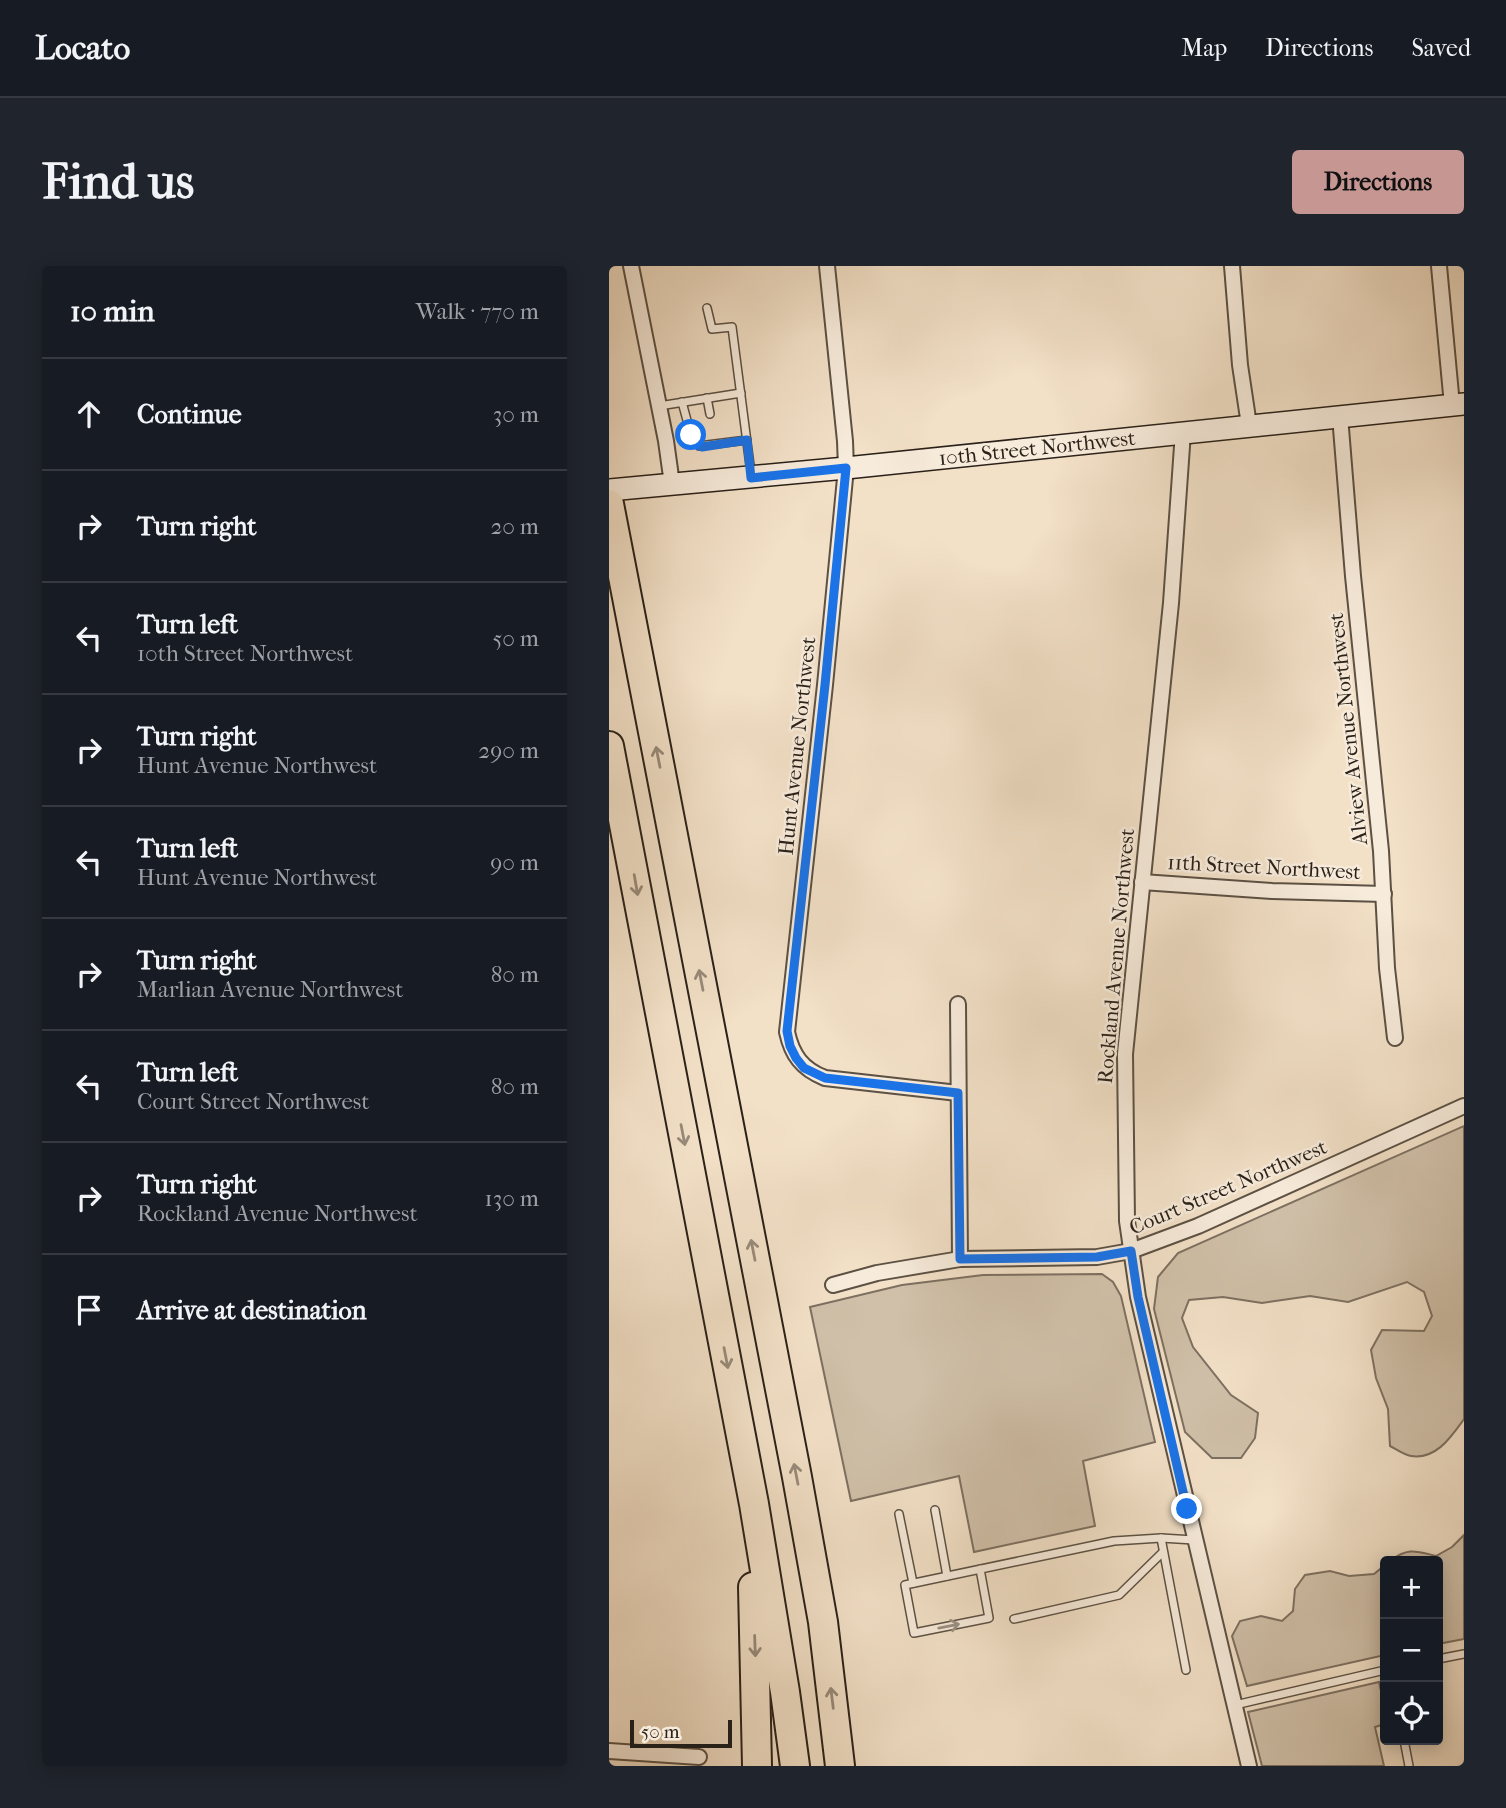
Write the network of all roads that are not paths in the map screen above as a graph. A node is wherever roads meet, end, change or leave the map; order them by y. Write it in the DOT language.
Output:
graph roads {
  1 [pos="631,266"];
  2 [pos="827,266"];
  3 [pos="1232,266"];
  4 [pos="1439,266"];
  5 [pos="707,308"];
  6 [pos="741,393"];
  7 [pos="707,398"];
  8 [pos="682,402"];
  9 [pos="1458,404"];
  10 [pos="659,406"];
  11 [pos="710,414"];
  12 [pos="1340,416"];
  13 [pos="1249,425"];
  14 [pos="1183,432"];
  15 [pos="747,440"];
  16 [pos="846,468"];
  17 [pos="751,478"];
  18 [pos="672,484"];
  19 [pos="609,490"];
  20 [pos="609,504"];
  21 [pos="609,746"];
  22 [pos="1142,882"];
  23 [pos="1384,894"];
  24 [pos="958,1004"];
  25 [pos="1395,1038"];
  26 [pos="958,1093"];
  27 [pos="1464,1106"];
  28 [pos="1131,1251"];
  29 [pos="960,1259"];
  30 [pos="832,1285"];
  31 [pos="754,1504"];
  32 [pos="935,1510"];
  33 [pos="899,1514"];
  34 [pos="1161,1538"];
  35 [pos="1194,1540"];
  36 [pos="1163,1552"];
  37 [pos="980,1569"];
  38 [pos="947,1576"];
  39 [pos="913,1583"];
  40 [pos="1014,1619"];
  41 [pos="1464,1654"];
  42 [pos="1443,1658"];
  43 [pos="1187,1670"];
  44 [pos="1380,1671"];
  45 [pos="1235,1706"];
  46 [pos="1405,1745"];
  47 [pos="609,1751"];
  48 [pos="699,1757"];
  49 [pos="757,1766"];
  50 [pos="795,1766"];
  51 [pos="840,1766"];
  52 [pos="1249,1766"];
  53 [pos="1409,1766"];
  1 -- 10 [label="street"];
  2 -- 16 [label="street, Hunt Avenue Northwest"];
  3 -- 13 [label="street"];
  4 -- 9 [label="street"];
  5 -- 6 [label="lane"];
  6 -- 7 [label="lane"];
  6 -- 15 [label="lane"];
  7 -- 8 [label="lane"];
  7 -- 11 [label="lane"];
  8 -- 10 [label="lane"];
  8 -- 15 [label="lane"];
  9 -- 12 [label="main road, 10th Street Northwest"];
  10 -- 18 [label="street"];
  12 -- 13 [label="main road, 10th Street Northwest"];
  12 -- 23 [label="street, Alview Avenue Northwest"];
  13 -- 14 [label="main road, 10th Street Northwest"];
  14 -- 16 [label="main road, 10th Street Northwest"];
  14 -- 22 [label="street, Rockland Avenue Northwest"];
  15 -- 17 [label="lane"];
  16 -- 17 [label="main road, 10th Street Northwest"];
  16 -- 26 [label="street, Hunt Avenue Northwest"];
  17 -- 18 [label="main road, 10th Street Northwest"];
  18 -- 19 [label="main road, 10th Street Northwest"];
  51 -- 20 [label="highway, one-way"];
  21 -- 31 [label="highway, one-way"];
  22 -- 23 [label="street, 11th Street Northwest"];
  22 -- 28 [label="street, Rockland Avenue Northwest"];
  23 -- 25 [label="street, Alview Avenue Northwest"];
  24 -- 26 [label="street"];
  26 -- 29 [label="street"];
  27 -- 28 [label="street, Court Street Northwest"];
  28 -- 29 [label="street, Court Street Northwest"];
  28 -- 35 [label="street, Rockland Avenue Northwest"];
  29 -- 30 [label="street, Court Street Northwest"];
  31 -- 49 [label="highway, one-way"];
  31 -- 50 [label="highway"];
  32 -- 38 [label="lane"];
  33 -- 39 [label="lane"];
  34 -- 35 [label="lane"];
  34 -- 36 [label="lane"];
  34 -- 37 [label="lane"];
  35 -- 45 [label="street, Rockland Avenue Northwest"];
  36 -- 40 [label="lane"];
  36 -- 43 [label="lane"];
  37 -- 38 [label="lane"];
  39 -- 37 [label="lane, one-way"];
  38 -- 39 [label="lane"];
  41 -- 42 [label="lane"];
  44 -- 45 [label="lane"];
  45 -- 52 [label="street, Rockland Avenue Northwest"];
  46 -- 53 [label="lane"];
  47 -- 48 [label="street"];
}
